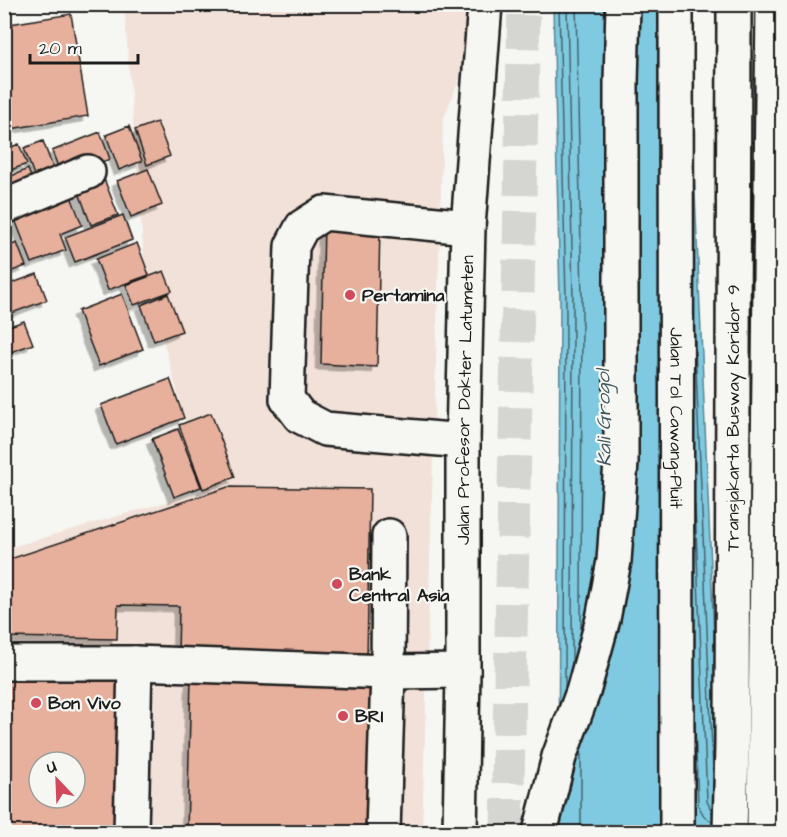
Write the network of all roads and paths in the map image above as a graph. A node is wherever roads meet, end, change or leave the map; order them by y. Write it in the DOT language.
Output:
graph roads {
  1 [pos="485,4"];
  2 [pos="623,4"];
  3 [pos="676,4"];
  4 [pos="734,4"];
  5 [pos="773,4"];
  6 [pos="88,172"];
  7 [pos="4,207"];
  8 [pos="468,227"];
  9 [pos="463,441"];
  10 [pos="389,536"];
  11 [pos="4,663"];
  12 [pos="135,663"];
  13 [pos="463,671"];
  14 [pos="388,672"];
  15 [pos="131,832"];
  16 [pos="383,832"];
  17 [pos="460,832"];
  18 [pos="540,832"];
  19 [pos="676,832"];
  20 [pos="730,832"];
  21 [pos="764,832"];
  1 -- 8 [label="main road, Jalan Profesor Dokter Latumeten"];
  2 -- 18 [label="main road"];
  3 -- 19 [label="main road, Jalan Tol Cawang–Pluit"];
  4 -- 20 [label="main road, Transjakarta Busway Koridor 9"];
  5 -- 21 [label="main road"];
  6 -- 7 [label="main road"];
  8 -- 9 [label="main road, Jalan Profesor Dokter Latumeten"];
  8 -- 9 [label="main road"];
  9 -- 13 [label="main road, Jalan Profesor Dokter Latumeten"];
  10 -- 14 [label="main road"];
  11 -- 12 [label="main road"];
  12 -- 14 [label="main road"];
  12 -- 15 [label="main road"];
  13 -- 14 [label="main road"];
  13 -- 17 [label="main road, Jalan Profesor Dokter Latumeten"];
  14 -- 16 [label="main road"];
}
